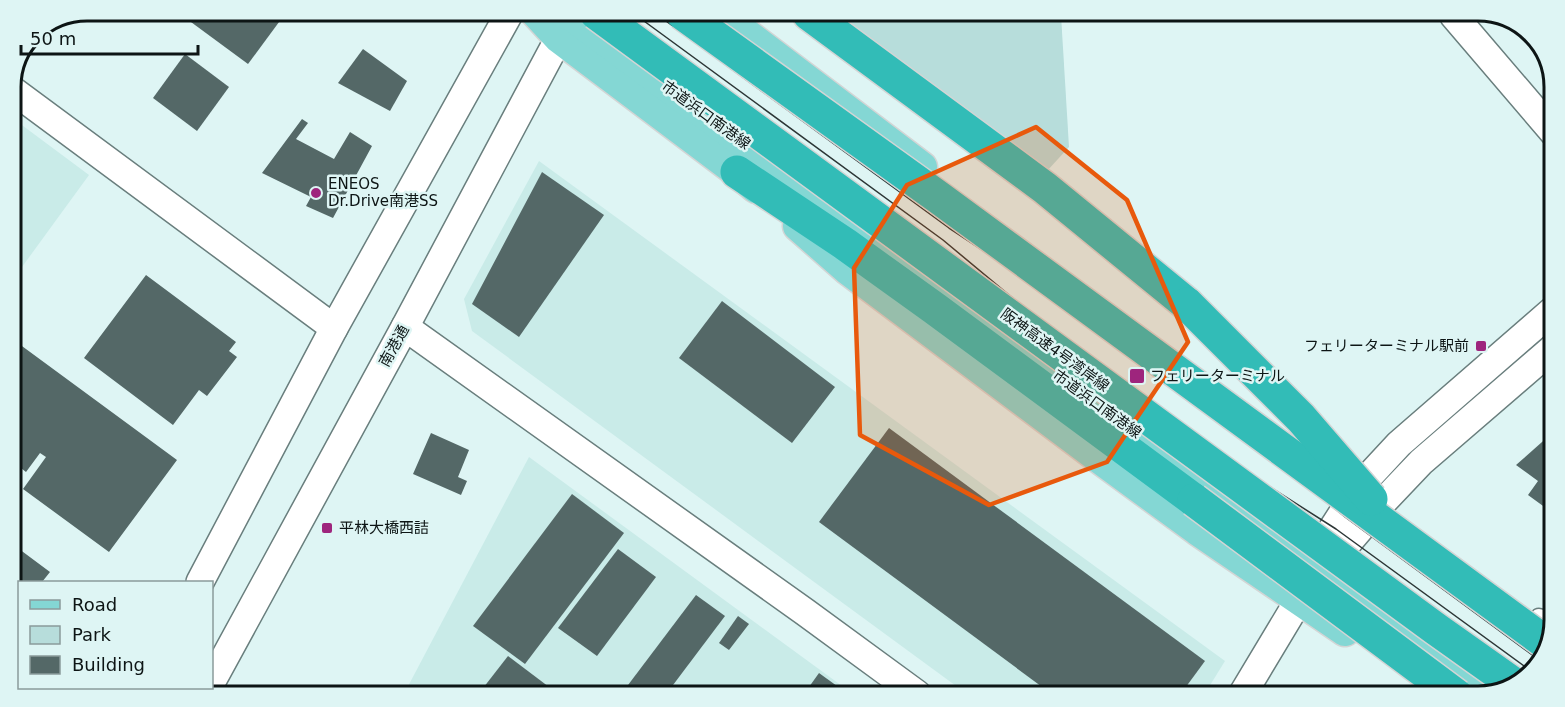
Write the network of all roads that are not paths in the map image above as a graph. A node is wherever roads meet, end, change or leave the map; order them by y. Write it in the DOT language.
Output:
graph roads {
  1 [pos="505,21"];
  2 [pos="572,21"];
  3 [pos="575,21"];
  4 [pos="576,21"];
  5 [pos="576,21"];
  6 [pos="693,21"];
  7 [pos="730,21"];
  8 [pos="818,21"];
  9 [pos="1458,21"];
  10 [pos="21,96"];
  11 [pos="1544,121"];
  12 [pos="737,172"];
  13 [pos="1544,318"];
  14 [pos="405,327"];
  15 [pos="334,328"];
  16 [pos="1544,356"];
  17 [pos="1371,494"];
  18 [pos="1411,544"];
  19 [pos="1318,565"];
  20 [pos="202,581"];
  21 [pos="1299,600"];
  22 [pos="1544,625"];
  23 [pos="1544,625"];
  24 [pos="213,678"];
  25 [pos="1507,679"];
  26 [pos="906,686"];
  27 [pos="1248,686"];
  28 [pos="1424,686"];
  29 [pos="1444,686"];
  30 [pos="1473,686"];
  1 -- 15 [label="street"];
  2 -- 14 [label="street, 南港通"];
  3 -- 12 [label="main road, 市道浜口南港線"];
  4 -- 19 [label="main road, 市道浜口南港線"];
  5 -- 25 [label="highway, 阪神高速4号湾岸線, bridge"];
  6 -- 18 [label="highway, bridge"];
  7 -- 17 [label="main road"];
  8 -- 18 [label="highway, bridge"];
  9 -- 11 [label="street"];
  10 -- 15 [label="street"];
  12 -- 21 [label="main road, 市道浜口南港線"];
  12 -- 29 [label="highway, bridge"];
  13 -- 17 [label="street"];
  14 -- 24 [label="street, 南港通"];
  14 -- 26 [label="street"];
  15 -- 20 [label="street"];
  16 -- 17 [label="street"];
  17 -- 19 [label="street"];
  17 -- 23 [label="main road"];
  18 -- 22 [label="highway, bridge"];
  19 -- 21 [label="street"];
  19 -- 30 [label="main road, 市道浜口南港線"];
  21 -- 27 [label="street"];
  21 -- 28 [label="main road, 市道浜口南港線"];
}
